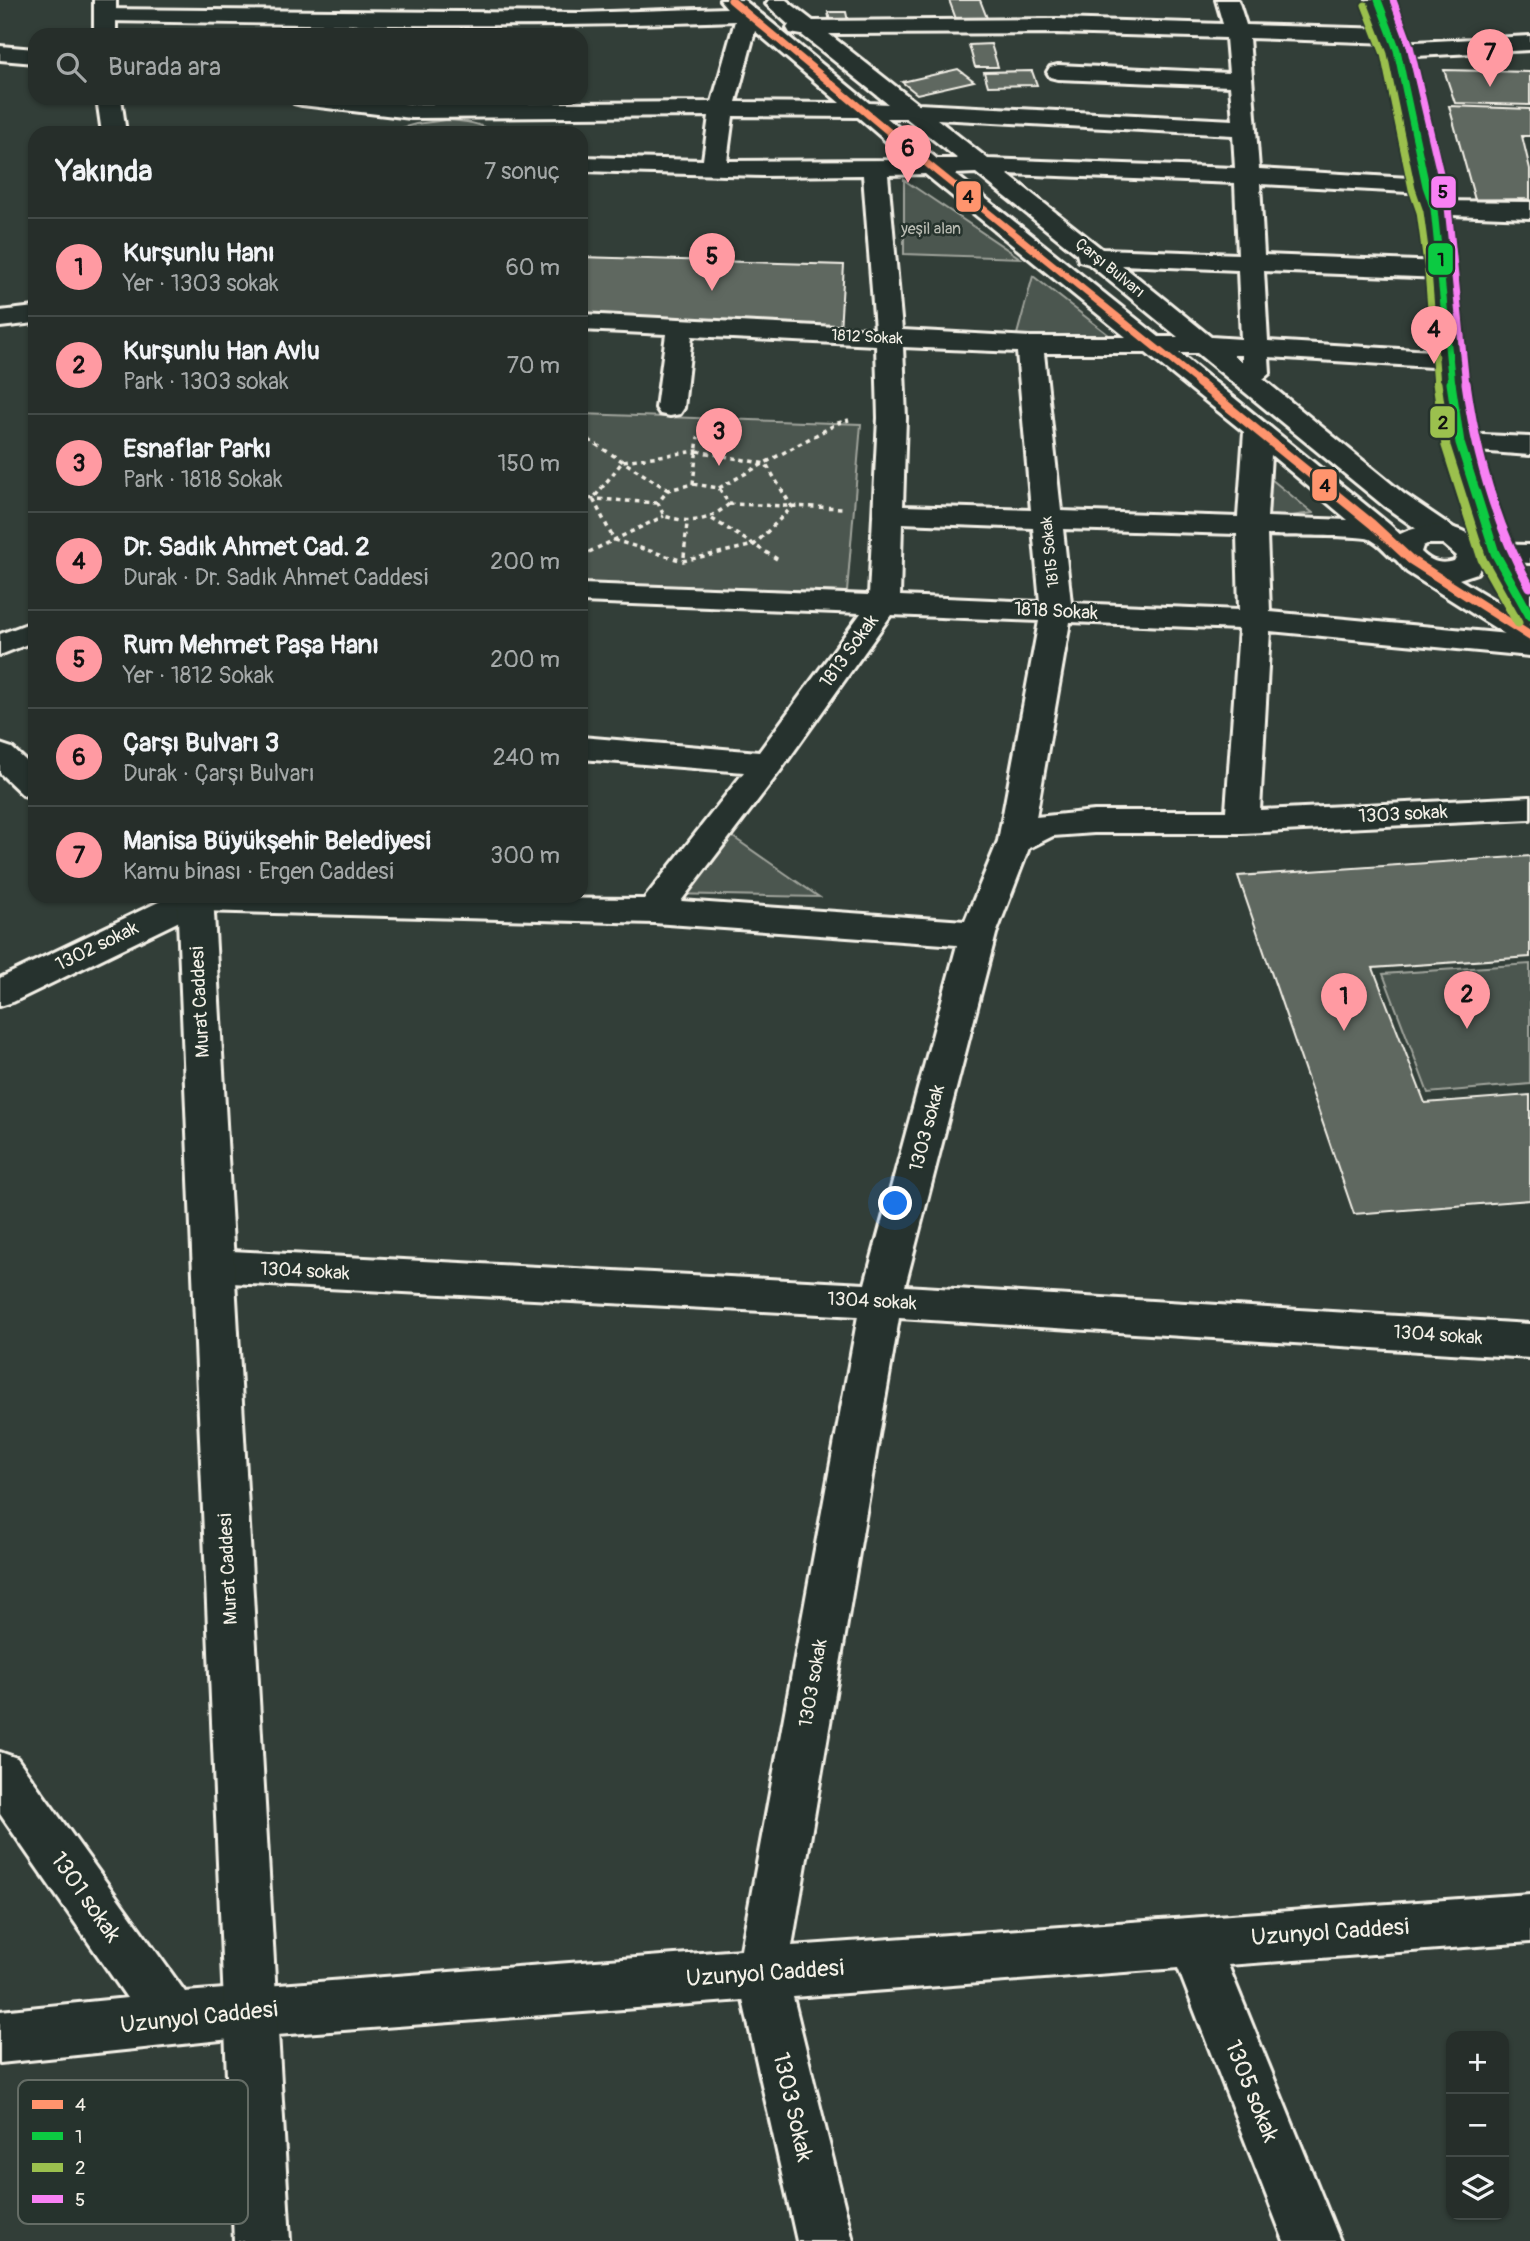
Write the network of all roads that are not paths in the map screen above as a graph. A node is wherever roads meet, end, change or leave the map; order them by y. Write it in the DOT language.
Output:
graph roads {
  1 [pos="464,0"];
  2 [pos="773,0"];
  3 [pos="1052,0"];
  4 [pos="1227,0"];
  5 [pos="1378,0"];
  6 [pos="749,14"];
  7 [pos="106,16"];
  8 [pos="580,18"];
  9 [pos="1057,26"];
  10 [pos="806,27"];
  11 [pos="450,28"];
  12 [pos="1237,32"];
  13 [pos="1394,43"];
  14 [pos="1530,43"];
  15 [pos="0,53"];
  16 [pos="28,55"];
  17 [pos="1058,72"];
  18 [pos="1241,80"];
  19 [pos="110,105"];
  20 [pos="414,105"];
  21 [pos="722,109"];
  22 [pos="864,111"];
  23 [pos="912,111"];
  24 [pos="564,114"];
  25 [pos="1058,120"];
  26 [pos="113,126"];
  27 [pos="1245,128"];
  28 [pos="588,164"];
  29 [pos="930,166"];
  30 [pos="981,166"];
  31 [pos="714,167"];
  32 [pos="876,168"];
  33 [pos="1059,169"];
  34 [pos="1248,176"];
  35 [pos="1430,198"];
  36 [pos="1530,210"];
  37 [pos="1041,256"];
  38 [pos="1095,256"];
  39 [pos="1252,261"];
  40 [pos="1442,270"];
  41 [pos="28,316"];
  42 [pos="0,318"];
  43 [pos="588,322"];
  44 [pos="680,328"];
  45 [pos="889,338"];
  46 [pos="1030,345"];
  47 [pos="1153,345"];
  48 [pos="1206,345"];
  49 [pos="1255,348"];
  50 [pos="1448,360"];
  51 [pos="1256,386"];
  52 [pos="670,408"];
  53 [pos="1258,430"];
  54 [pos="1460,443"];
  55 [pos="1530,446"];
  56 [pos="1477,502"];
  57 [pos="888,514"];
  58 [pos="1417,515"];
  59 [pos="1047,517"];
  60 [pos="1252,524"];
  61 [pos="1378,530"];
  62 [pos="1446,536"];
  63 [pos="1483,553"];
  64 [pos="1530,554"];
  65 [pos="1417,562"];
  66 [pos="588,593"];
  67 [pos="884,603"];
  68 [pos="1056,611"];
  69 [pos="1530,616"];
  70 [pos="1255,620"];
  71 [pos="28,633"];
  72 [pos="1530,636"];
  73 [pos="0,645"];
  74 [pos="1530,646"];
  75 [pos="588,749"];
  76 [pos="0,755"];
  77 [pos="768,762"];
  78 [pos="28,781"];
  79 [pos="1530,808"];
  80 [pos="1242,822"];
  81 [pos="1015,841"];
  82 [pos="172,903"];
  83 [pos="178,903"];
  84 [pos="507,903"];
  85 [pos="654,911"];
  86 [pos="978,934"];
  87 [pos="0,993"];
  88 [pos="213,1266"];
  89 [pos="881,1301"];
  90 [pos="1530,1341"];
  91 [pos="0,1774"];
  92 [pos="1530,1917"];
  93 [pos="1193,1942"];
  94 [pos="762,1973"];
  95 [pos="250,2011"];
  96 [pos="173,2019"];
  97 [pos="0,2037"];
  98 [pos="262,2241"];
  99 [pos="825,2241"];
  100 [pos="1312,2241"];
  1 -- 11 [label="street"];
  2 -- 10 [label="street, Çarşı Bulvarı"];
  3 -- 9 [label="street"];
  4 -- 12 [label="street"];
  5 -- 13 [label="street"];
  6 -- 8 [label="street"];
  6 -- 10 [label="street"];
  6 -- 21 [label="street"];
  6 -- 22 [label="street, Çarşı Bulvarı"];
  7 -- 11 [label="street"];
  8 -- 11 [label="street"];
  9 -- 10 [label="street"];
  9 -- 12 [label="street"];
  9 -- 17 [label="street"];
  10 -- 23 [label="street, Çarşı Bulvarı"];
  12 -- 13 [label="street"];
  12 -- 18 [label="street"];
  13 -- 14 [label="street"];
  13 -- 35 [label="street"];
  15 -- 16 [label="street"];
  17 -- 18 [label="street"];
  17 -- 25 [label="street"];
  18 -- 27 [label="street"];
  19 -- 26 [label="street"];
  20 -- 24 [label="street"];
  21 -- 22 [label="street"];
  21 -- 24 [label="street"];
  21 -- 31 [label="street"];
  22 -- 23 [label="street"];
  22 -- 29 [label="street, Çarşı Bulvarı"];
  23 -- 25 [label="street"];
  23 -- 30 [label="street, Çarşı Bulvarı"];
  25 -- 27 [label="street"];
  25 -- 33 [label="street"];
  27 -- 34 [label="street"];
  28 -- 31 [label="street"];
  29 -- 30 [label="street"];
  29 -- 32 [label="street"];
  29 -- 37 [label="street, Çarşı Bulvarı"];
  30 -- 33 [label="street"];
  30 -- 38 [label="street, Çarşı Bulvarı"];
  31 -- 32 [label="street"];
  32 -- 45 [label="street, 1813 Sokak"];
  33 -- 34 [label="street"];
  34 -- 35 [label="street"];
  34 -- 39 [label="street"];
  35 -- 36 [label="street"];
  35 -- 40 [label="street"];
  37 -- 38 [label="street"];
  37 -- 47 [label="street, Çarşı Bulvarı"];
  38 -- 39 [label="street"];
  38 -- 48 [label="street, Çarşı Bulvarı"];
  39 -- 40 [label="street"];
  39 -- 49 [label="street"];
  40 -- 50 [label="street"];
  41 -- 42 [label="street"];
  43 -- 44 [label="street, 1812 Sokak"];
  44 -- 45 [label="street, 1812 Sokak"];
  44 -- 52 [label="street"];
  45 -- 46 [label="street, 1812 Sokak"];
  45 -- 57 [label="street, 1813 Sokak"];
  46 -- 47 [label="street, 1812 Sokak"];
  46 -- 59 [label="street, 1815 Sokak"];
  47 -- 48 [label="street, 1812 Sokak"];
  47 -- 53 [label="street, Çarşı Bulvarı"];
  48 -- 49 [label="street, 1812 Sokak"];
  48 -- 51 [label="street, Çarşı Bulvarı"];
  49 -- 50 [label="street, 1812 Sokak"];
  49 -- 51 [label="street"];
  50 -- 54 [label="street"];
  51 -- 58 [label="street, Çarşı Bulvarı"];
  53 -- 60 [label="street"];
  53 -- 61 [label="street, Çarşı Bulvarı"];
  54 -- 55 [label="street"];
  54 -- 56 [label="street"];
  56 -- 58 [label="street"];
  56 -- 63 [label="street"];
  57 -- 59 [label="street"];
  57 -- 67 [label="street, 1813 Sokak"];
  58 -- 62 [label="street, Çarşı Bulvarı"];
  59 -- 60 [label="street"];
  59 -- 68 [label="street, 1815 Sokak"];
  60 -- 61 [label="street"];
  60 -- 70 [label="street"];
  61 -- 65 [label="street, Çarşı Bulvarı"];
  62 -- 63 [label="street, Çarşı Bulvarı"];
  62 -- 65 [label="street"];
  63 -- 64 [label="street"];
  63 -- 65 [label="street"];
  63 -- 69 [label="street"];
  65 -- 72 [label="street, Çarşı Bulvarı"];
  66 -- 67 [label="street, 1818 Sokak"];
  67 -- 68 [label="street, 1818 Sokak"];
  67 -- 77 [label="street, 1813 Sokak"];
  68 -- 70 [label="street, 1818 Sokak"];
  68 -- 81 [label="street, 1815 Sokak"];
  70 -- 74 [label="street, 1818 Sokak"];
  70 -- 80 [label="street"];
  71 -- 73 [label="street"];
  75 -- 77 [label="street"];
  76 -- 78 [label="street"];
  77 -- 85 [label="street, 1813 Sokak"];
  79 -- 80 [label="street, 1303 sokak"];
  80 -- 81 [label="street, 1303 sokak"];
  81 -- 86 [label="street, 1303 sokak"];
  82 -- 87 [label="street, 1302 sokak"];
  83 -- 88 [label="street, Murat Caddesi"];
  84 -- 85 [label="street"];
  85 -- 86 [label="street"];
  86 -- 89 [label="street, 1303 sokak"];
  88 -- 89 [label="street, 1304 sokak"];
  88 -- 95 [label="street, Murat Caddesi"];
  89 -- 90 [label="street, 1304 sokak"];
  89 -- 94 [label="street, 1303 sokak"];
  91 -- 96 [label="street, 1301 sokak"];
  92 -- 93 [label="street, Uzunyol Caddesi"];
  93 -- 94 [label="street, Uzunyol Caddesi"];
  93 -- 100 [label="street, 1305 sokak"];
  94 -- 95 [label="street, Uzunyol Caddesi"];
  94 -- 99 [label="street, 1303 Sokak"];
  95 -- 96 [label="street, Uzunyol Caddesi"];
  95 -- 98 [label="street, Murat Caddesi"];
  96 -- 97 [label="street, Uzunyol Caddesi"];
}
